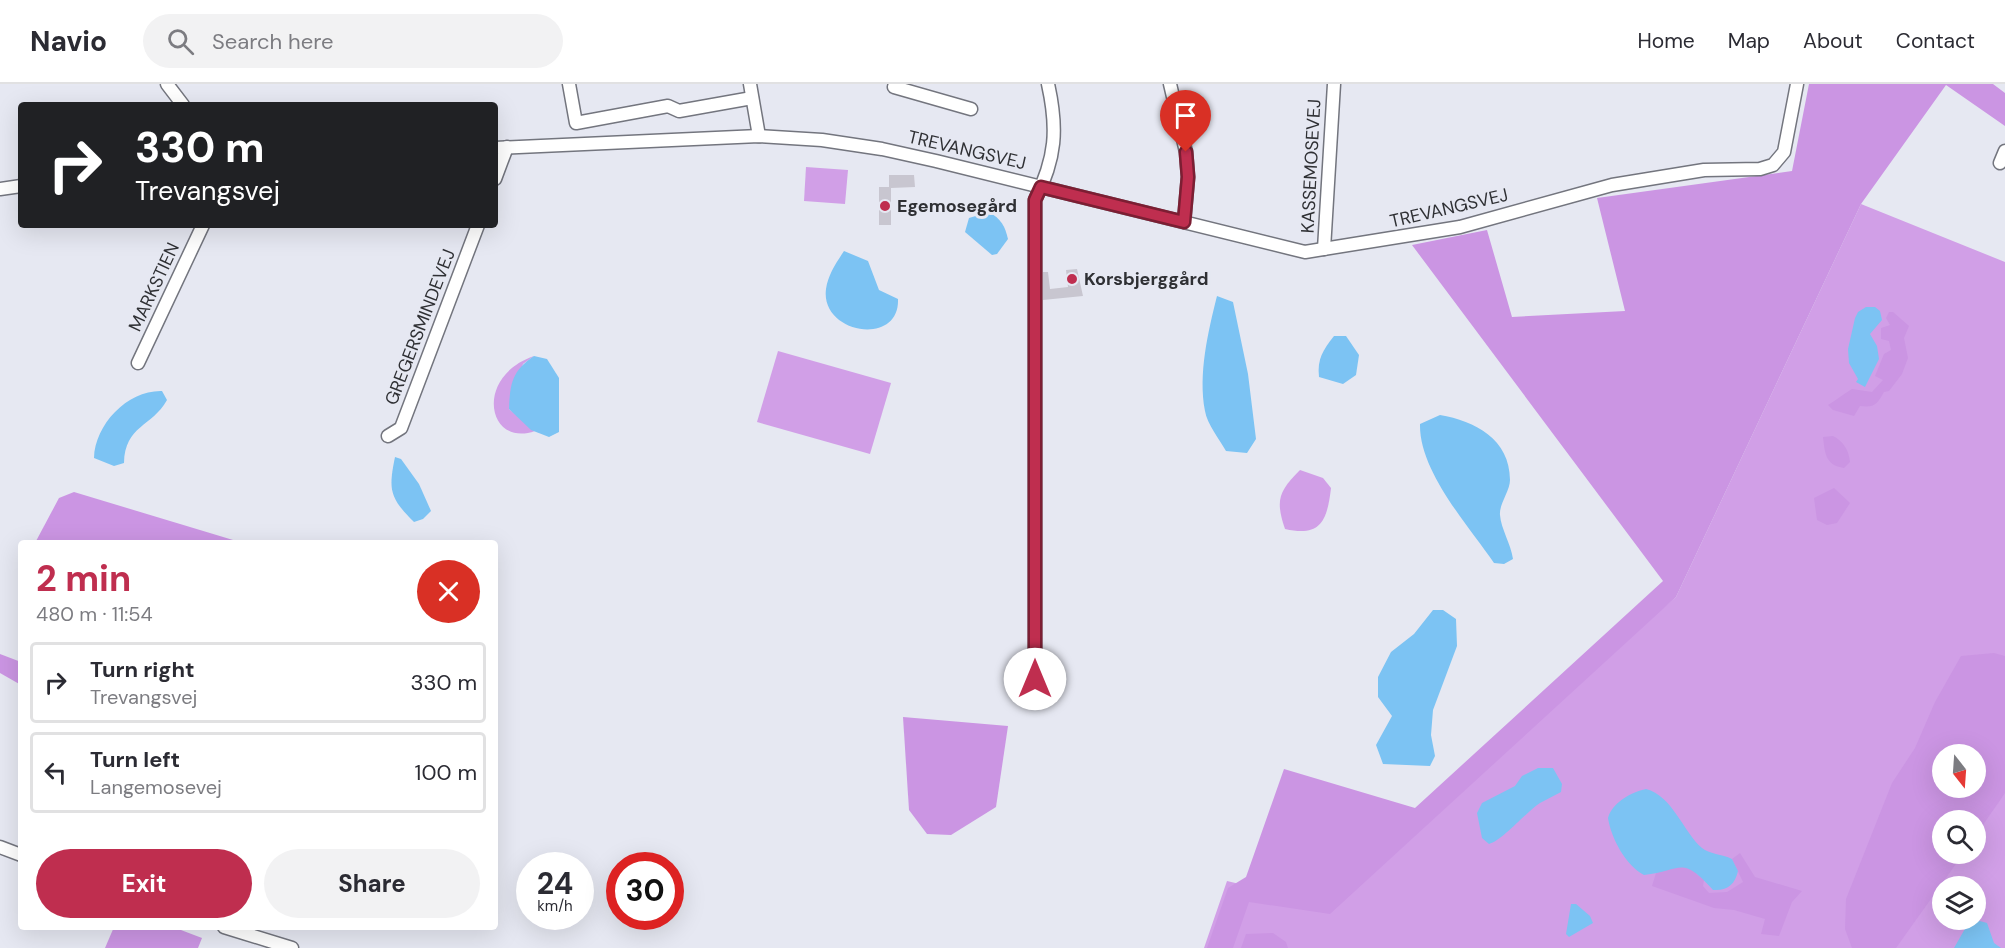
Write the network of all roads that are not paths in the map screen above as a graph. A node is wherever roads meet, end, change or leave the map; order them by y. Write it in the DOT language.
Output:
graph roads {
  1 [pos="167,84"];
  2 [pos="569,84"];
  3 [pos="750,84"];
  4 [pos="895,84"];
  5 [pos="1048,84"];
  6 [pos="1170,84"];
  7 [pos="1334,84"];
  8 [pos="1797,84"];
  9 [pos="752,98"];
  10 [pos="181,102"];
  11 [pos="971,109"];
  12 [pos="759,136"];
  13 [pos="501,148"];
  14 [pos="498,164"];
  15 [pos="18,186"];
  16 [pos="1041,187"];
  17 [pos="0,189"];
  18 [pos="1184,222"];
  19 [pos="202,228"];
  20 [pos="477,228"];
  21 [pos="1324,249"];
  22 [pos="138,363"];
  23 [pos="388,436"];
  24 [pos="1035,679"];
  25 [pos="0,847"];
  26 [pos="18,854"];
  27 [pos="234,930"];
  28 [pos="292,948"];
  1 -- 10 [label="street"];
  2 -- 9 [label="street"];
  3 -- 9 [label="street"];
  4 -- 11 [label="street"];
  5 -- 16 [label="street"];
  6 -- 18 [label="street"];
  7 -- 21 [label="street, KASSEMOSEVEJ"];
  8 -- 21 [label="street, TREVANGSVEJ"];
  9 -- 12 [label="street"];
  12 -- 13 [label="street, TREVANGSVEJ"];
  12 -- 16 [label="street, TREVANGSVEJ"];
  13 -- 14 [label="street"];
  15 -- 17 [label="street"];
  16 -- 18 [label="street, TREVANGSVEJ"];
  16 -- 24 [label="street"];
  18 -- 21 [label="street, TREVANGSVEJ"];
  19 -- 22 [label="street, MARKSTIEN"];
  20 -- 23 [label="street, GREGERSMINDEVEJ"];
  25 -- 26 [label="street"];
  27 -- 28 [label="street"];
}
